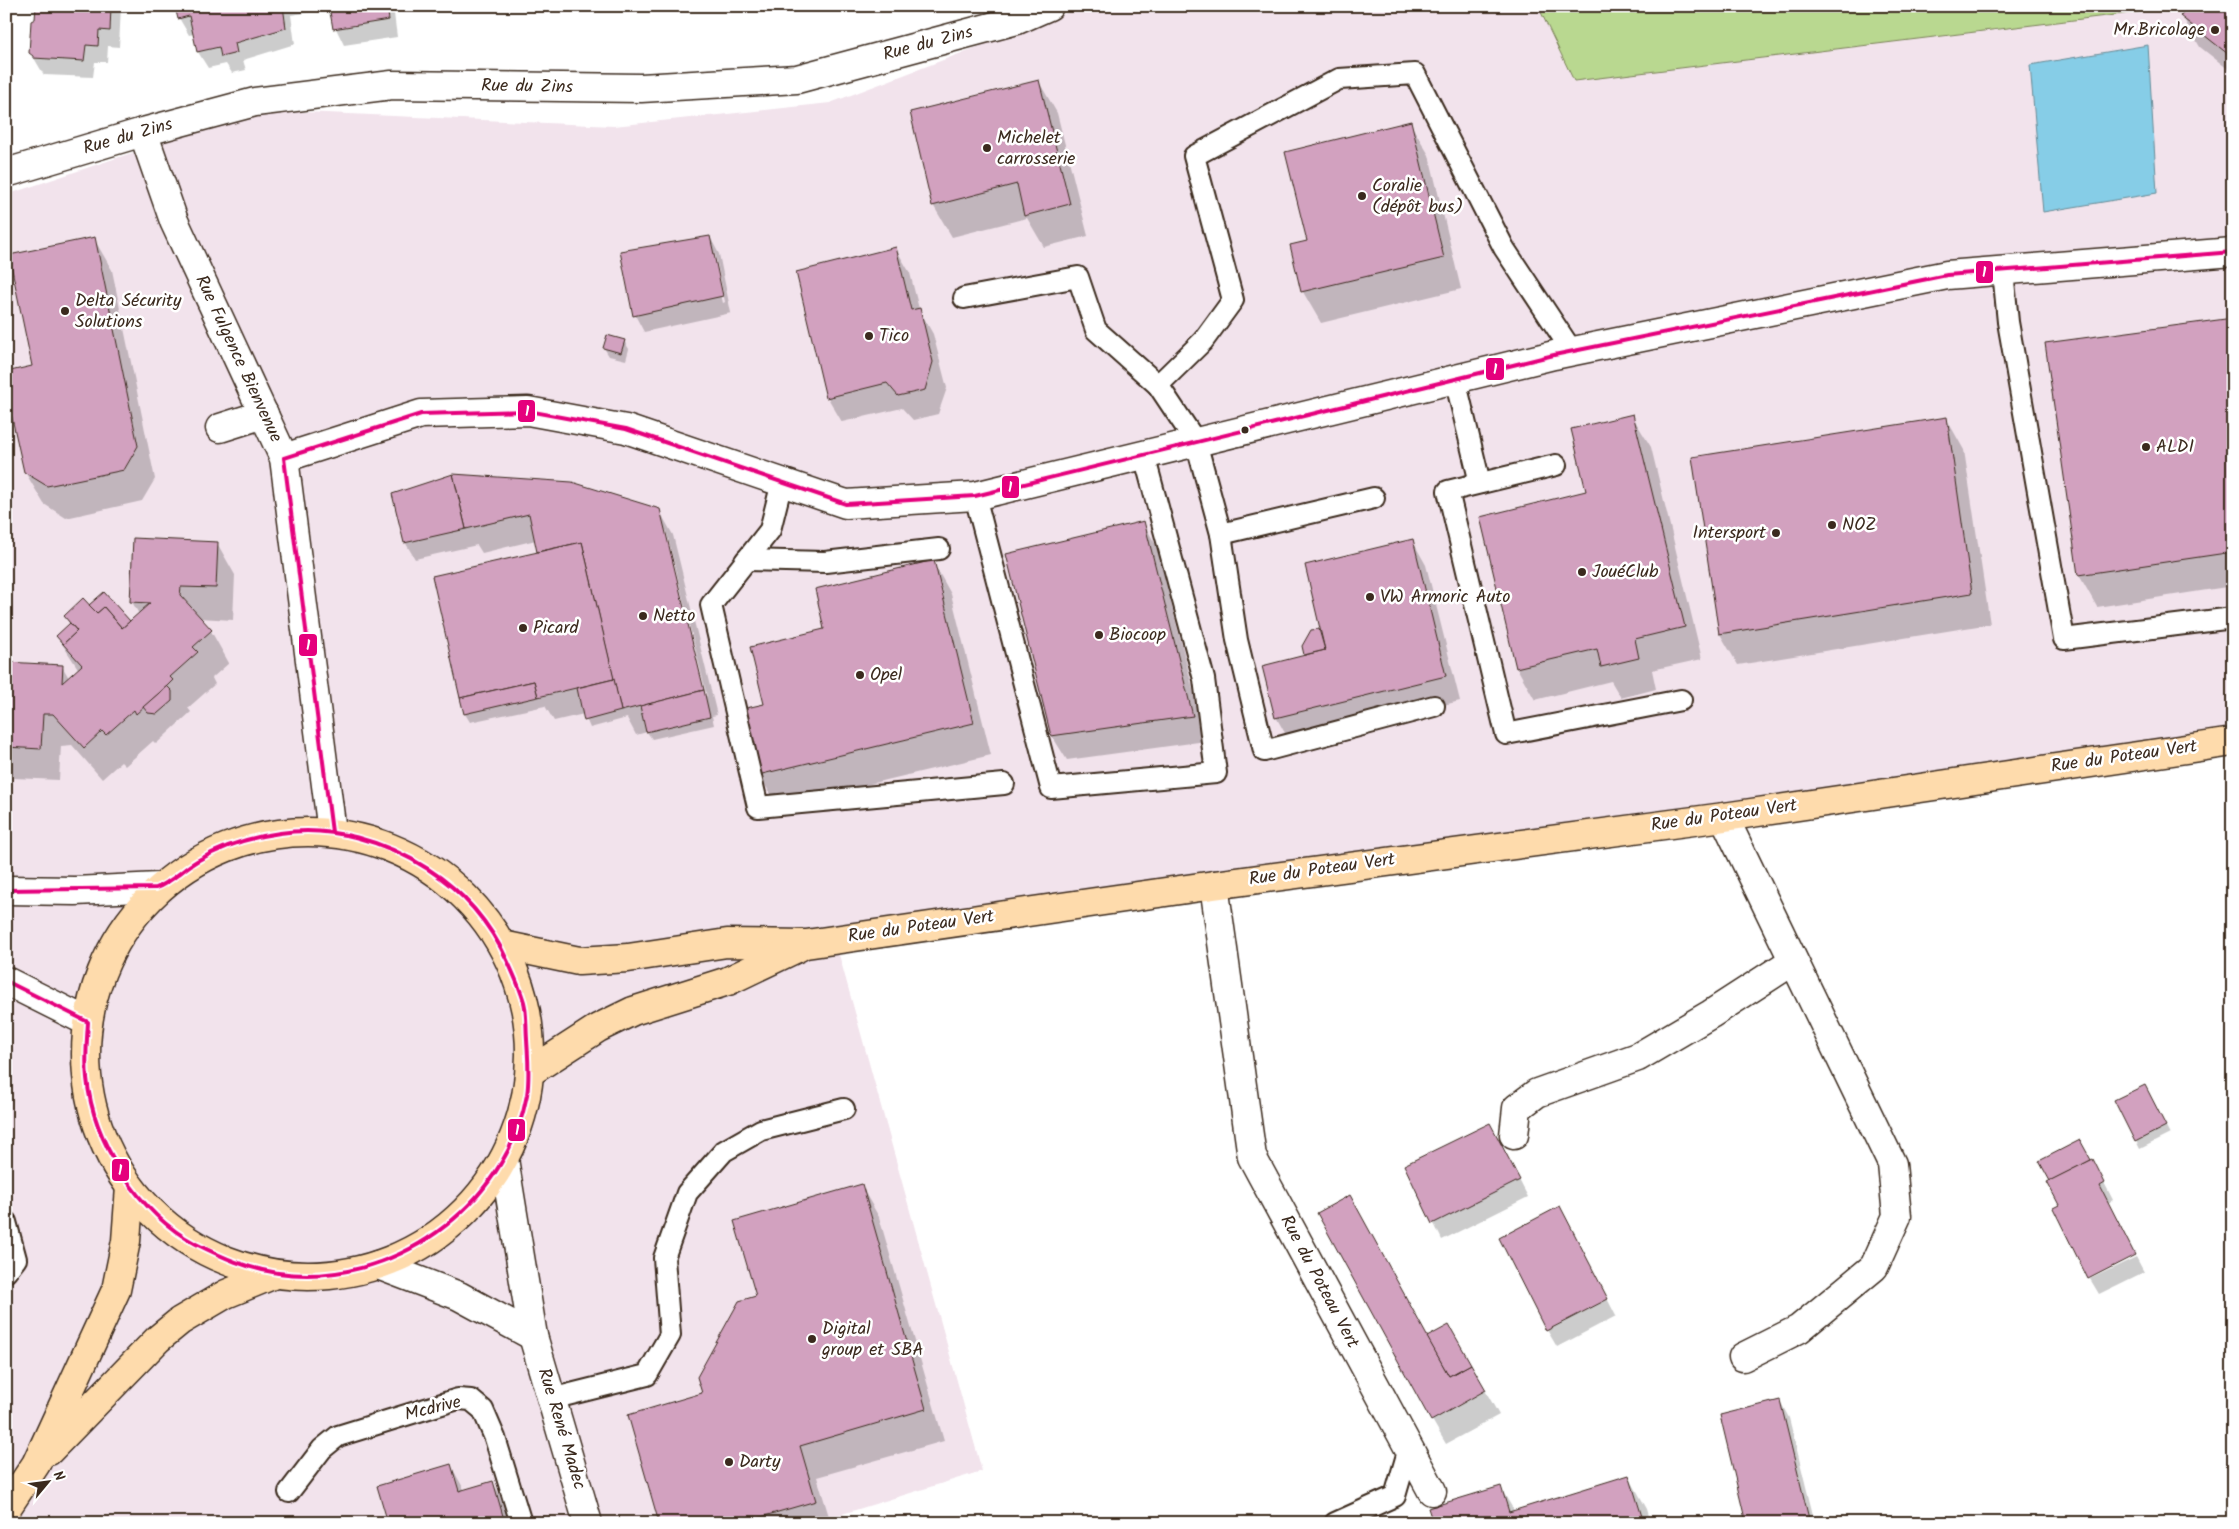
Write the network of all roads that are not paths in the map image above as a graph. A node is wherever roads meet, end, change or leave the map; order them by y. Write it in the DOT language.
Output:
graph roads {
  1 [pos="1048,6"];
  2 [pos="143,132"];
  3 [pos="6,173"];
  4 [pos="2233,252"];
  5 [pos="2002,271"];
  6 [pos="964,298"];
  7 [pos="1572,351"];
  8 [pos="1455,379"];
  9 [pos="1158,385"];
  10 [pos="264,414"];
  11 [pos="220,428"];
  12 [pos="1196,442"];
  13 [pos="1144,454"];
  14 [pos="284,458"];
  15 [pos="1556,465"];
  16 [pos="782,482"];
  17 [pos="1480,483"];
  18 [pos="974,496"];
  19 [pos="1374,498"];
  20 [pos="1221,534"];
  21 [pos="939,549"];
  22 [pos="746,560"];
  23 [pos="2233,618"];
  24 [pos="1681,700"];
  25 [pos="1434,706"];
  26 [pos="2233,742"];
  27 [pos="1004,784"];
  28 [pos="1724,817"];
  29 [pos="332,832"];
  30 [pos="1214,884"];
  31 [pos="159,887"];
  32 [pos="6,890"];
  33 [pos="806,944"];
  34 [pos="502,945"];
  35 [pos="1793,961"];
  36 [pos="6,981"];
  37 [pos="88,1022"];
  38 [pos="530,1072"];
  39 [pos="844,1109"];
  40 [pos="1514,1135"];
  41 [pos="504,1159"];
  42 [pos="130,1187"];
  43 [pos="6,1222"];
  44 [pos="378,1265"];
  45 [pos="6,1272"];
  46 [pos="275,1274"];
  47 [pos="533,1336"];
  48 [pos="1743,1357"];
  49 [pos="552,1399"];
  50 [pos="1409,1448"];
  51 [pos="36,1464"];
  52 [pos="1432,1491"];
  53 [pos="290,1492"];
  54 [pos="6,1509"];
  55 [pos="521,1523"];
  56 [pos="588,1523"];
  57 [pos="1335,1523"];
  1 -- 2 [label="street, Rue du Zins"];
  2 -- 3 [label="street, Rue du Zins"];
  2 -- 10 [label="street, Rue Fulgence Bienvenue"];
  4 -- 5 [label="street"];
  5 -- 7 [label="street"];
  5 -- 23 [label="lane"];
  6 -- 9 [label="lane"];
  7 -- 8 [label="street"];
  7 -- 9 [label="lane"];
  8 -- 12 [label="street"];
  8 -- 17 [label="lane"];
  9 -- 12 [label="lane"];
  10 -- 11 [label="street"];
  10 -- 14 [label="street, Rue Fulgence Bienvenue"];
  12 -- 13 [label="street"];
  12 -- 20 [label="lane"];
  13 -- 18 [label="street"];
  13 -- 18 [label="lane"];
  14 -- 16 [label="street"];
  14 -- 29 [label="street, Rue Fulgence Bienvenue"];
  15 -- 17 [label="lane"];
  16 -- 18 [label="street"];
  16 -- 22 [label="lane"];
  17 -- 24 [label="lane"];
  19 -- 20 [label="lane"];
  20 -- 25 [label="lane"];
  21 -- 22 [label="lane"];
  22 -- 27 [label="lane"];
  26 -- 28 [label="main road, Rue du Poteau Vert"];
  28 -- 30 [label="main road, Rue du Poteau Vert"];
  28 -- 35 [label="street"];
  29 -- 31 [label="main road"];
  29 -- 34 [label="main road"];
  30 -- 33 [label="main road, Rue du Poteau Vert"];
  30 -- 50 [label="street, Rue du Poteau Vert"];
  31 -- 32 [label="street"];
  31 -- 37 [label="main road"];
  33 -- 34 [label="main road, Rue du Poteau Vert"];
  33 -- 38 [label="main road, Rue du Poteau Vert"];
  34 -- 38 [label="main road"];
  35 -- 40 [label="street"];
  35 -- 48 [label="street"];
  36 -- 37 [label="street"];
  37 -- 42 [label="main road"];
  38 -- 41 [label="main road"];
  39 -- 49 [label="lane"];
  41 -- 44 [label="main road"];
  41 -- 47 [label="street, Rue René Madec"];
  42 -- 46 [label="main road"];
  42 -- 51 [label="main road"];
  43 -- 45 [label="lane"];
  44 -- 46 [label="main road"];
  44 -- 47 [label="street"];
  46 -- 51 [label="main road"];
  47 -- 49 [label="street, Rue René Madec"];
  49 -- 56 [label="street, Rue René Madec"];
  50 -- 52 [label="street, Rue du Poteau Vert"];
  50 -- 57 [label="lane"];
  51 -- 54 [label="main road"];
  53 -- 55 [label="lane, Mcdrive"];
}
